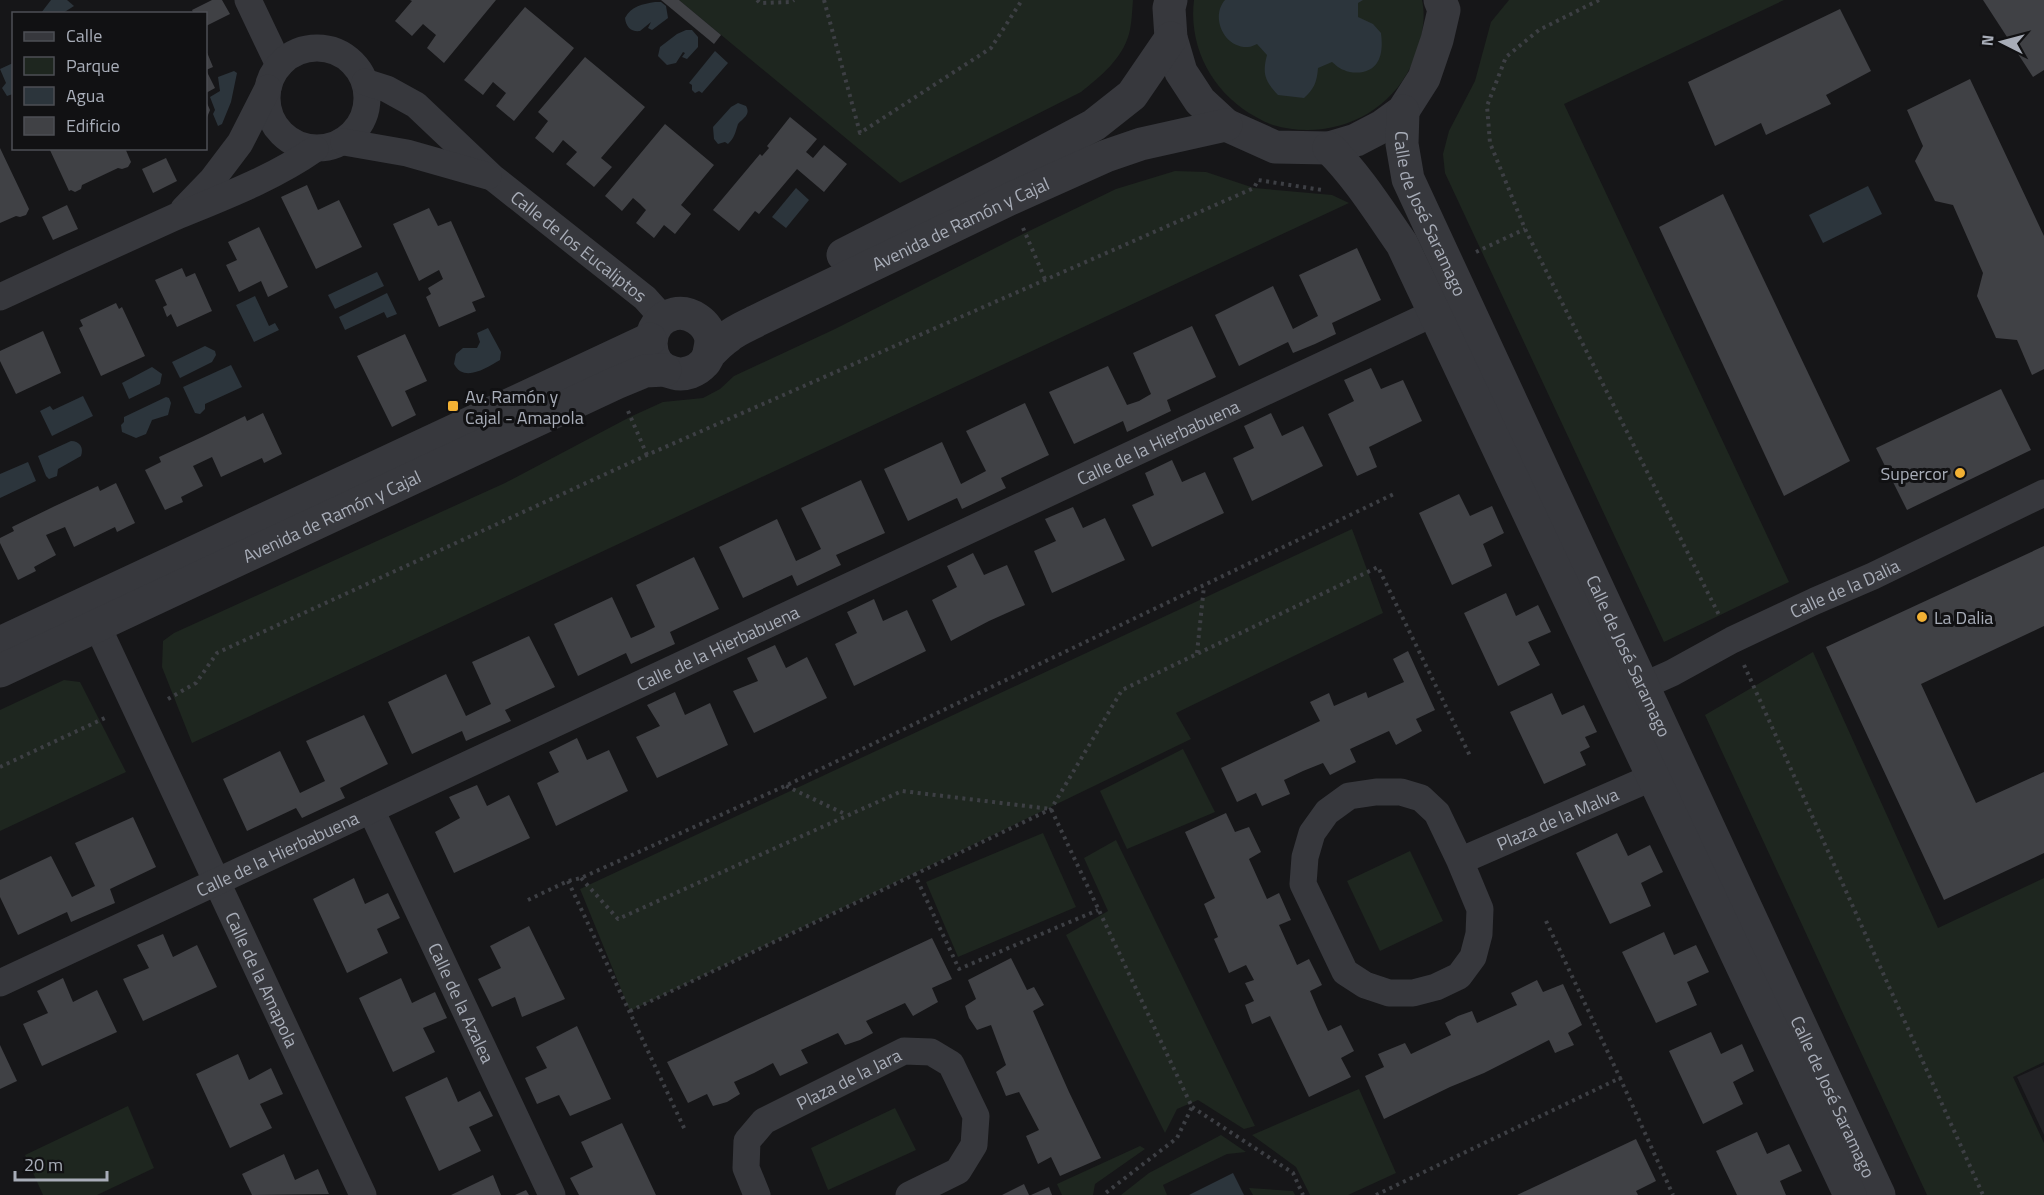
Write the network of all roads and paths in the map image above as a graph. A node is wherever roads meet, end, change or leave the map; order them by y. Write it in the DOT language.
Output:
graph roads {
  1 [pos="248,0"];
  2 [pos="757,0"];
  3 [pos="794,0"];
  4 [pos="824,0"];
  5 [pos="1022,0"];
  6 [pos="1171,0"];
  7 [pos="1599,0"];
  8 [pos="1447,3"];
  9 [pos="1171,38"];
  10 [pos="274,76"];
  11 [pos="365,82"];
  12 [pos="1403,111"];
  13 [pos="1226,125"];
  14 [pos="344,142"];
  15 [pos="1329,148"];
  16 [pos="315,149"];
  17 [pos="492,177"];
  18 [pos="1332,192"];
  19 [pos="177,217"];
  20 [pos="1022,227"];
  21 [pos="1525,229"];
  22 [pos="1449,265"];
  23 [pos="1046,279"];
  24 [pos="0,297"];
  25 [pos="1434,313"];
  26 [pos="697,318"];
  27 [pos="657,329"];
  28 [pos="710,353"];
  29 [pos="665,370"];
  30 [pos="625,403"];
  31 [pos="647,455"];
  32 [pos="1396,493"];
  33 [pos="2044,493"];
  34 [pos="1204,585"];
  35 [pos="92,614"];
  36 [pos="1732,640"];
  37 [pos="0,643"];
  38 [pos="1197,654"];
  39 [pos="0,670"];
  40 [pos="1643,686"];
  41 [pos="168,699"];
  42 [pos="107,717"];
  43 [pos="1471,758"];
  44 [pos="0,767"];
  45 [pos="1653,777"];
  46 [pos="785,786"];
  47 [pos="1051,809"];
  48 [pos="371,810"];
  49 [pos="847,816"];
  50 [pos="1460,861"];
  51 [pos="914,873"];
  52 [pos="581,878"];
  53 [pos="568,881"];
  54 [pos="216,883"];
  55 [pos="528,900"];
  56 [pos="1098,909"];
  57 [pos="1546,921"];
  58 [pos="0,983"];
  59 [pos="630,1011"];
  60 [pos="1620,1078"];
  61 [pos="1192,1107"];
  62 [pos="685,1130"];
  63 [pos="363,1195"];
  64 [pos="552,1195"];
  65 [pos="755,1195"];
  66 [pos="909,1195"];
  67 [pos="1103,1195"];
  68 [pos="1303,1195"];
  69 [pos="1376,1195"];
  70 [pos="1673,1195"];
  71 [pos="1850,1195"];
  72 [pos="1879,1195"];
  73 [pos="1983,1195"];
  1 -- 10 [label="street"];
  2 -- 3 [label="path"];
  4 -- 5 [label="path"];
  6 -- 9 [label="street"];
  7 -- 21 [label="path"];
  8 -- 12 [label="street"];
  9 -- 13 [label="street"];
  9 -- 26 [label="street, Avenida de Ramón y Cajal"];
  10 -- 11 [label="street"];
  10 -- 16 [label="street"];
  10 -- 19 [label="street"];
  11 -- 14 [label="street"];
  11 -- 17 [label="street, Calle de los Eucaliptos"];
  12 -- 15 [label="street"];
  12 -- 22 [label="street, Calle de José Saramago"];
  13 -- 15 [label="street"];
  13 -- 28 [label="street, Avenida de Ramón y Cajal"];
  14 -- 16 [label="street"];
  14 -- 17 [label="street, Calle de los Eucaliptos"];
  15 -- 25 [label="street, Calle de José Saramago"];
  16 -- 19 [label="street"];
  17 -- 27 [label="street, Calle de los Eucaliptos"];
  18 -- 23 [label="path"];
  19 -- 24 [label="street"];
  20 -- 23 [label="path"];
  21 -- 22 [label="path"];
  21 -- 36 [label="path"];
  22 -- 40 [label="street, Calle de José Saramago"];
  23 -- 31 [label="path"];
  25 -- 45 [label="street, Calle de José Saramago"];
  25 -- 48 [label="street, Calle de la Hierbabuena"];
  26 -- 27 [label="street, Avenida de Ramón y Cajal"];
  26 -- 28 [label="street"];
  27 -- 29 [label="street"];
  27 -- 35 [label="street, Avenida de Ramón y Cajal"];
  28 -- 29 [label="street, Avenida de Ramón y Cajal"];
  29 -- 35 [label="street, Avenida de Ramón y Cajal"];
  30 -- 31 [label="path"];
  31 -- 41 [label="path"];
  32 -- 34 [label="path"];
  33 -- 36 [label="street, Calle de la Dalia"];
  34 -- 38 [label="path"];
  34 -- 46 [label="path"];
  35 -- 37 [label="street, Avenida de Ramón y Cajal"];
  35 -- 39 [label="street, Avenida de Ramón y Cajal"];
  35 -- 54 [label="street, Calle de la Amapola"];
  36 -- 40 [label="street, Calle de la Dalia"];
  36 -- 73 [label="path"];
  38 -- 43 [label="path"];
  38 -- 47 [label="path"];
  40 -- 72 [label="street, Calle de José Saramago"];
  42 -- 44 [label="path"];
  45 -- 50 [label="street, Plaza de la Malva"];
  45 -- 71 [label="street, Calle de José Saramago"];
  46 -- 49 [label="path"];
  46 -- 52 [label="path"];
  47 -- 49 [label="path"];
  47 -- 51 [label="path"];
  47 -- 56 [label="path"];
  48 -- 54 [label="street, Calle de la Hierbabuena"];
  48 -- 64 [label="street, Calle de la Azalea"];
  49 -- 52 [label="path"];
  50 -- 50 [label="street"];
  51 -- 56 [label="path"];
  51 -- 59 [label="path"];
  52 -- 53 [label="path"];
  53 -- 55 [label="path"];
  53 -- 59 [label="path"];
  54 -- 58 [label="street, Calle de la Hierbabuena"];
  54 -- 63 [label="street, Calle de la Amapola"];
  56 -- 61 [label="path"];
  57 -- 60 [label="path"];
  59 -- 62 [label="path"];
  60 -- 69 [label="path"];
  60 -- 70 [label="path"];
  61 -- 67 [label="path"];
  61 -- 68 [label="path"];
  65 -- 66 [label="street, Plaza de la Jara"];
}
